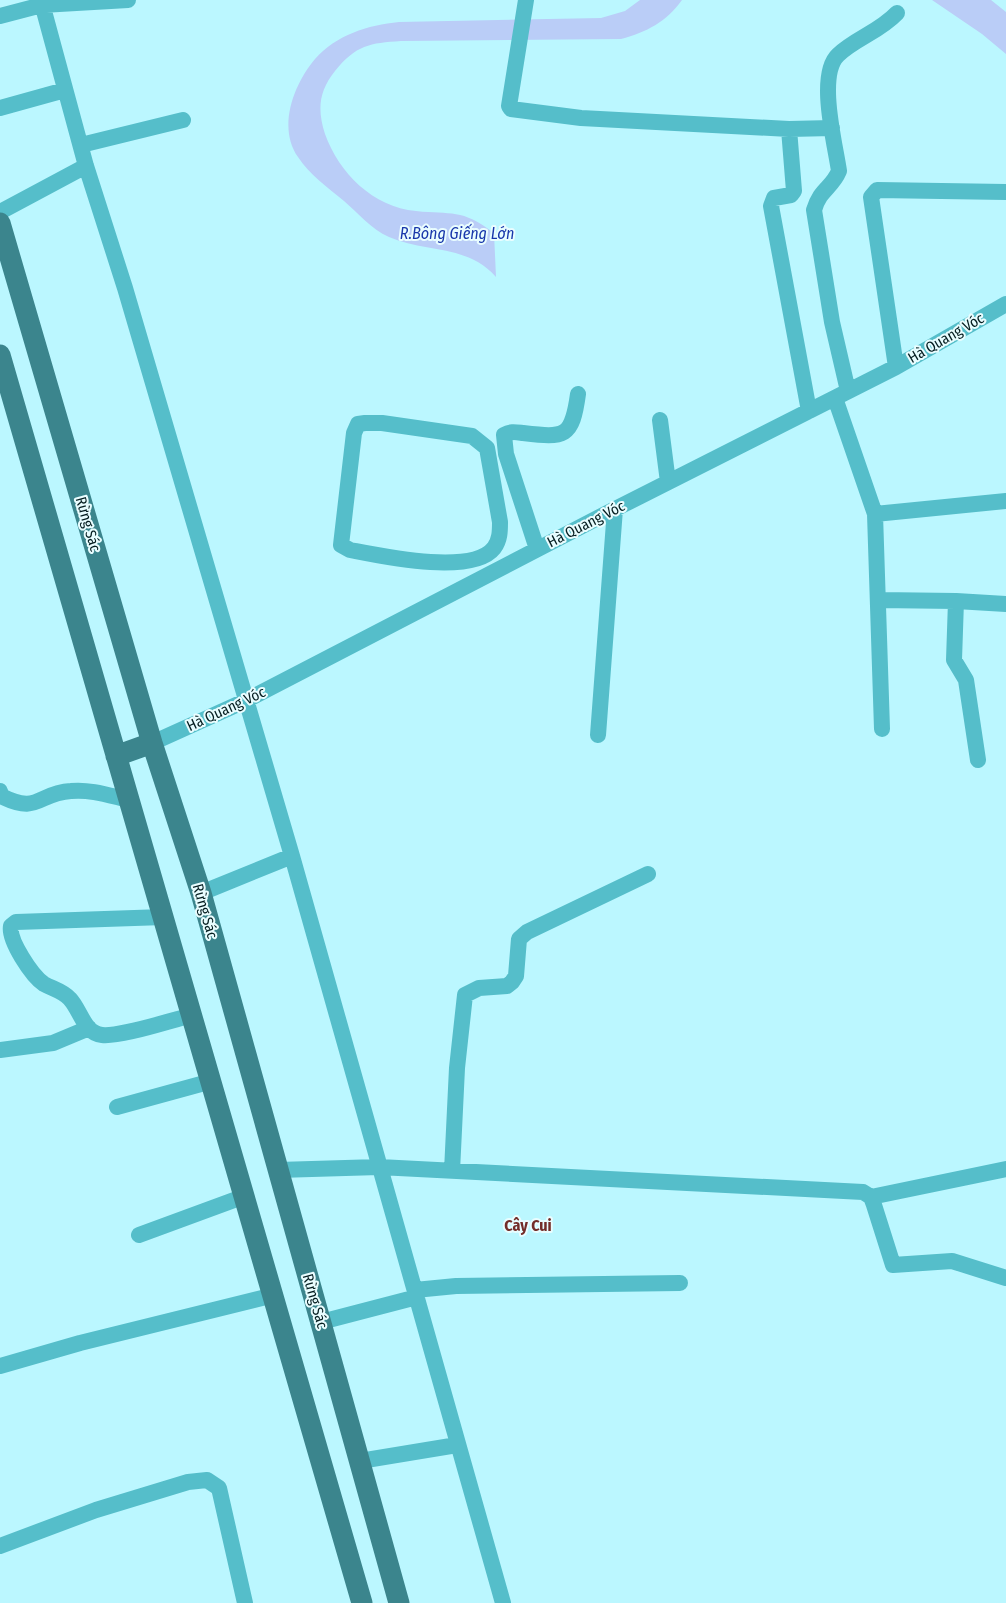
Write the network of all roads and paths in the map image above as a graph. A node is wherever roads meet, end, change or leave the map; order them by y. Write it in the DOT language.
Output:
graph roads {
  1 [pos="128,0"];
  2 [pos="526,0"];
  3 [pos="41,3"];
  4 [pos="897,13"];
  5 [pos="0,16"];
  6 [pos="57,92"];
  7 [pos="0,108"];
  8 [pos="183,120"];
  9 [pos="832,128"];
  10 [pos="789,129"];
  11 [pos="80,145"];
  12 [pos="86,166"];
  13 [pos="1006,192"];
  14 [pos="0,212"];
  15 [pos="0,223"];
  16 [pos="1006,304"];
  17 [pos="0,355"];
  18 [pos="896,366"];
  19 [pos="578,394"];
  20 [pos="841,394"];
  21 [pos="809,411"];
  22 [pos="660,420"];
  23 [pos="668,482"];
  24 [pos="1006,501"];
  25 [pos="615,509"];
  26 [pos="875,514"];
  27 [pos="537,549"];
  28 [pos="445,564"];
  29 [pos="457,590"];
  30 [pos="879,600"];
  31 [pos="956,601"];
  32 [pos="1006,604"];
  33 [pos="245,701"];
  34 [pos="882,729"];
  35 [pos="598,735"];
  36 [pos="158,741"];
  37 [pos="116,756"];
  38 [pos="978,760"];
  39 [pos="0,791"];
  40 [pos="130,800"];
  41 [pos="292,856"];
  42 [pos="648,874"];
  43 [pos="209,890"];
  44 [pos="164,917"];
  45 [pos="193,1015"];
  46 [pos="89,1028"];
  47 [pos="0,1050"];
  48 [pos="212,1081"];
  49 [pos="117,1107"];
  50 [pos="379,1167"];
  51 [pos="1006,1168"];
  52 [pos="287,1169"];
  53 [pos="452,1171"];
  54 [pos="245,1196"];
  55 [pos="871,1197"];
  56 [pos="138,1234"];
  57 [pos="1006,1278"];
  58 [pos="680,1283"];
  59 [pos="416,1294"];
  60 [pos="274,1295"];
  61 [pos="329,1320"];
  62 [pos="0,1366"];
  63 [pos="450,1446"];
  64 [pos="368,1460"];
  65 [pos="0,1546"];
  66 [pos="245,1603"];
  67 [pos="362,1603"];
  68 [pos="400,1603"];
  69 [pos="502,1603"];
  1 -- 3 [label="street"];
  2 -- 10 [label="street"];
  3 -- 5 [label="street"];
  3 -- 6 [label="street"];
  4 -- 9 [label="street"];
  6 -- 7 [label="street"];
  6 -- 11 [label="street"];
  8 -- 11 [label="street"];
  9 -- 10 [label="street"];
  9 -- 20 [label="street"];
  10 -- 21 [label="street"];
  11 -- 12 [label="street"];
  12 -- 14 [label="street"];
  12 -- 33 [label="street"];
  13 -- 18 [label="street"];
  15 -- 36 [label="main road, Rừng Sác"];
  16 -- 18 [label="street, Hà Quang Vóc"];
  17 -- 37 [label="main road"];
  18 -- 20 [label="street, Hà Quang Vóc"];
  19 -- 27 [label="street"];
  20 -- 21 [label="street, Hà Quang Vóc"];
  20 -- 26 [label="street"];
  21 -- 23 [label="street, Hà Quang Vóc"];
  22 -- 23 [label="street"];
  23 -- 25 [label="street, Hà Quang Vóc"];
  24 -- 26 [label="street"];
  25 -- 27 [label="street, Hà Quang Vóc"];
  25 -- 35 [label="street"];
  26 -- 30 [label="street"];
  27 -- 29 [label="street, Hà Quang Vóc"];
  28 -- 28 [label="street"];
  28 -- 29 [label="street"];
  29 -- 33 [label="street, Hà Quang Vóc"];
  30 -- 31 [label="street"];
  30 -- 34 [label="street"];
  31 -- 32 [label="street"];
  31 -- 38 [label="street"];
  33 -- 36 [label="street, Hà Quang Vóc"];
  33 -- 41 [label="street"];
  36 -- 37 [label="main road"];
  36 -- 43 [label="main road, Rừng Sác"];
  37 -- 40 [label="main road"];
  39 -- 40 [label="street"];
  40 -- 44 [label="main road"];
  41 -- 43 [label="street"];
  41 -- 50 [label="street"];
  42 -- 53 [label="street"];
  43 -- 52 [label="main road, Rừng Sác"];
  44 -- 45 [label="main road"];
  44 -- 46 [label="street"];
  45 -- 46 [label="street"];
  45 -- 48 [label="main road"];
  46 -- 47 [label="street"];
  48 -- 49 [label="street"];
  48 -- 54 [label="main road"];
  50 -- 52 [label="street"];
  50 -- 53 [label="street"];
  50 -- 59 [label="street"];
  51 -- 55 [label="street"];
  52 -- 61 [label="main road, Rừng Sác"];
  53 -- 55 [label="street"];
  54 -- 56 [label="street"];
  54 -- 60 [label="main road"];
  55 -- 57 [label="street"];
  58 -- 59 [label="street"];
  59 -- 61 [label="street"];
  59 -- 63 [label="street"];
  60 -- 62 [label="street"];
  60 -- 67 [label="main road"];
  61 -- 64 [label="main road, Rừng Sác"];
  63 -- 64 [label="street"];
  63 -- 69 [label="street"];
  64 -- 68 [label="main road, Rừng Sác"];
  65 -- 66 [label="street"];
}
